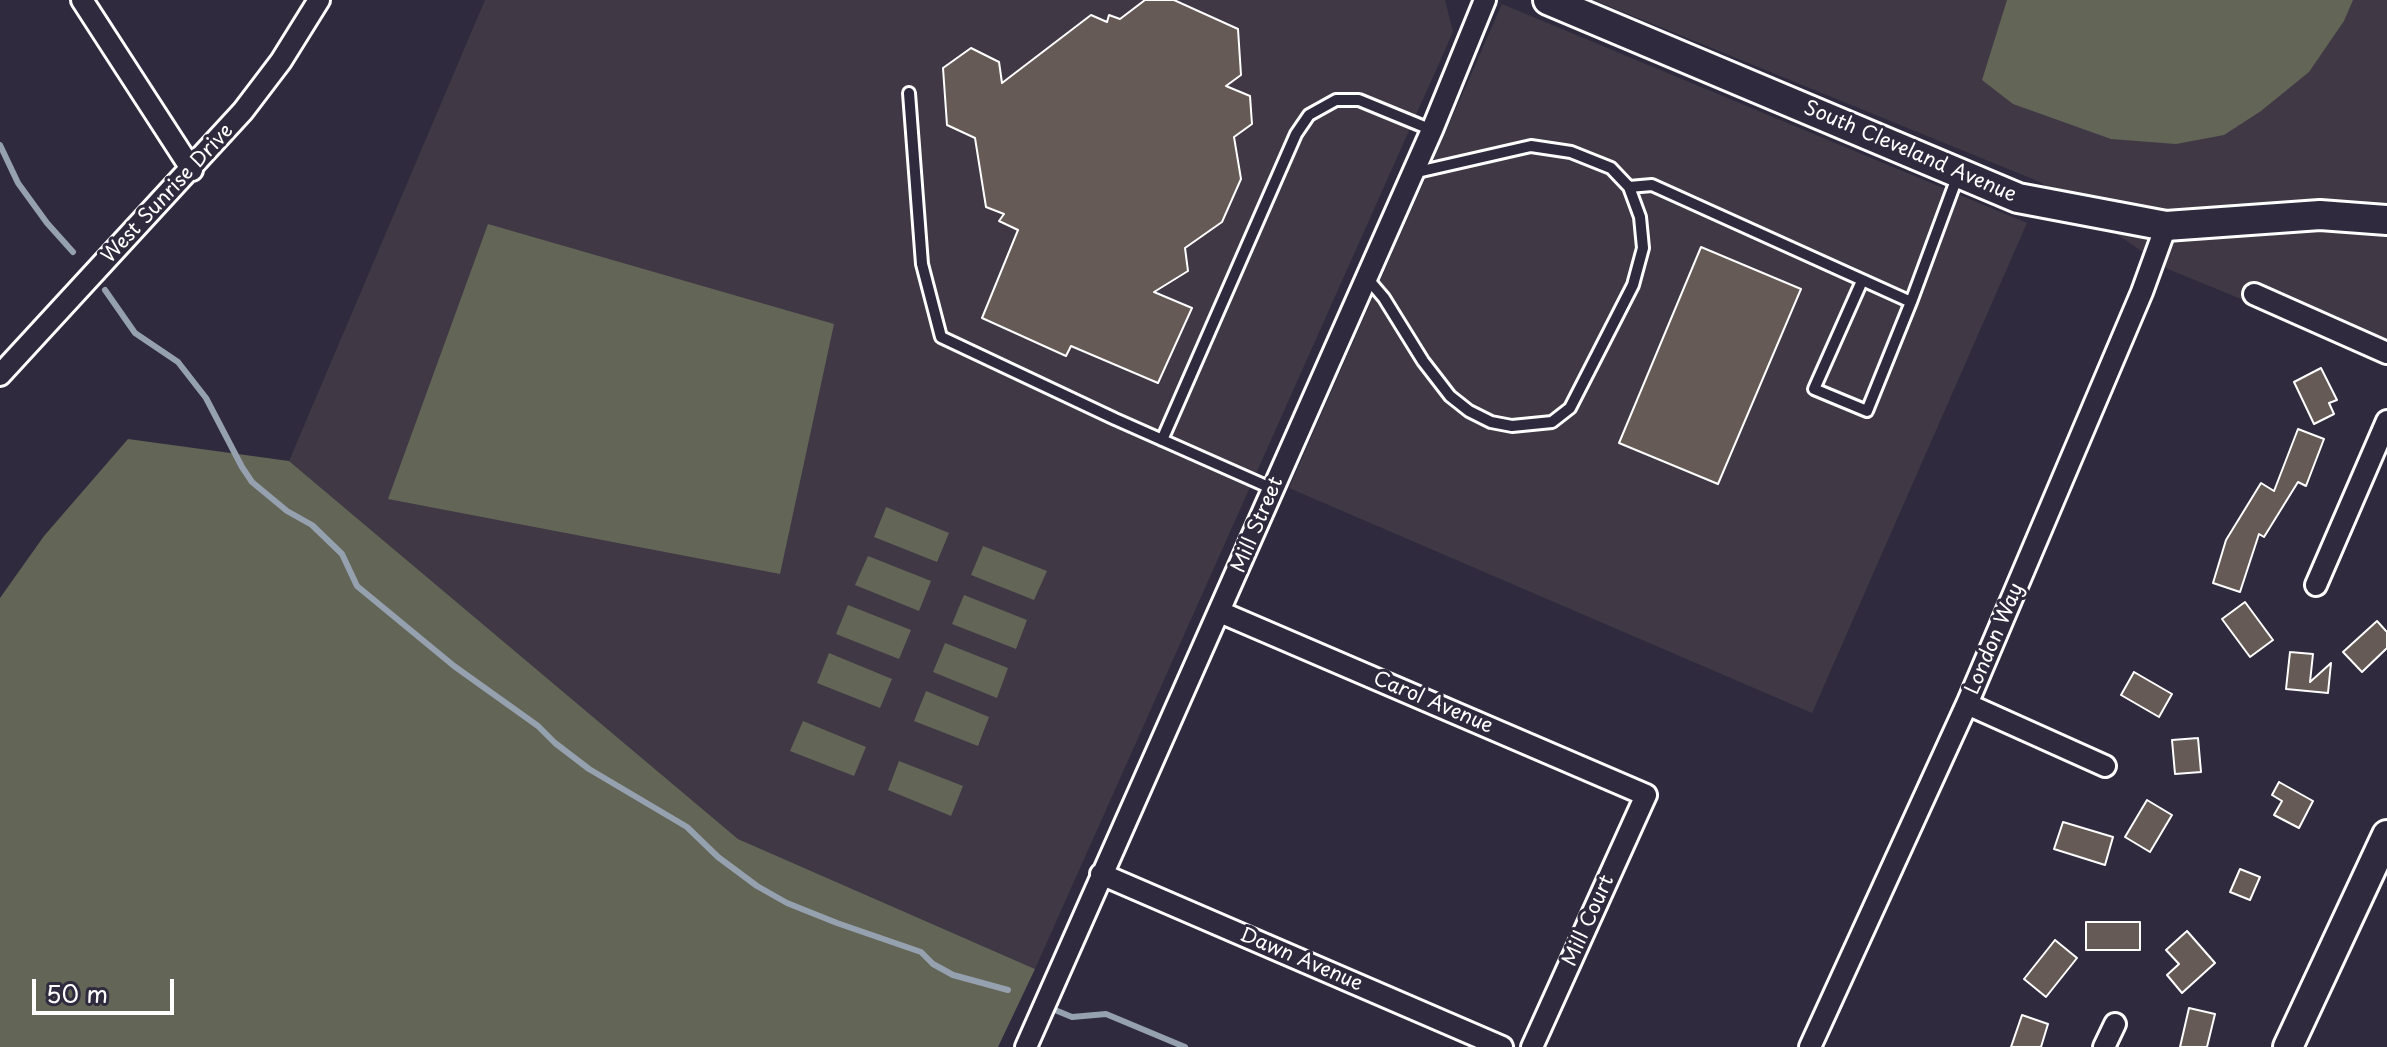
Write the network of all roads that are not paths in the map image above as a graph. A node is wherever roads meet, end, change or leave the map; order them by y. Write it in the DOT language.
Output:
graph roads {
  1 [pos="82,0"];
  2 [pos="319,0"];
  3 [pos="1485,0"];
  4 [pos="1548,0"];
  5 [pos="909,93"];
  6 [pos="1432,130"];
  7 [pos="192,170"];
  8 [pos="1413,173"];
  9 [pos="1959,174"];
  10 [pos="1629,187"];
  11 [pos="2387,220"];
  12 [pos="2166,226"];
  13 [pos="1367,278"];
  14 [pos="1862,281"];
  15 [pos="2254,294"];
  16 [pos="1911,302"];
  17 [pos="2387,353"];
  18 [pos="0,375"];
  19 [pos="2387,421"];
  20 [pos="1162,440"];
  21 [pos="1273,489"];
  22 [pos="2316,585"];
  23 [pos="1220,612"];
  24 [pos="1967,704"];
  25 [pos="2105,766"];
  26 [pos="1646,795"];
  27 [pos="2387,835"];
  28 [pos="1101,874"];
  29 [pos="2115,1024"];
  30 [pos="1026,1047"];
  31 [pos="1502,1047"];
  32 [pos="1532,1047"];
  33 [pos="1810,1047"];
  34 [pos="2104,1047"];
  35 [pos="2288,1047"];
  1 -- 7 [label="street"];
  2 -- 7 [label="street, West Sunrise Drive"];
  3 -- 6 [label="street, Mill Street"];
  4 -- 9 [label="street, South Cleveland Avenue"];
  5 -- 20 [label="lane"];
  6 -- 8 [label="street, Mill Street"];
  6 -- 20 [label="lane"];
  7 -- 18 [label="street, West Sunrise Drive"];
  8 -- 10 [label="lane"];
  8 -- 13 [label="street, Mill Street"];
  9 -- 12 [label="street, South Cleveland Avenue"];
  9 -- 16 [label="lane"];
  10 -- 13 [label="lane"];
  10 -- 14 [label="lane"];
  11 -- 12 [label="street, South Cleveland Avenue"];
  12 -- 24 [label="street, London Way"];
  13 -- 21 [label="street, Mill Street"];
  14 -- 16 [label="lane"];
  14 -- 16 [label="lane"];
  15 -- 17 [label="street"];
  19 -- 22 [label="street"];
  20 -- 21 [label="lane"];
  21 -- 23 [label="street, Mill Street"];
  23 -- 26 [label="street, Carol Avenue"];
  23 -- 28 [label="street, Mill Street"];
  24 -- 25 [label="street"];
  24 -- 33 [label="street, London Way"];
  26 -- 32 [label="street, Mill Court"];
  27 -- 35 [label="street"];
  28 -- 30 [label="street, Mill Street"];
  28 -- 31 [label="street, Dawn Avenue"];
  29 -- 34 [label="street"];
}
